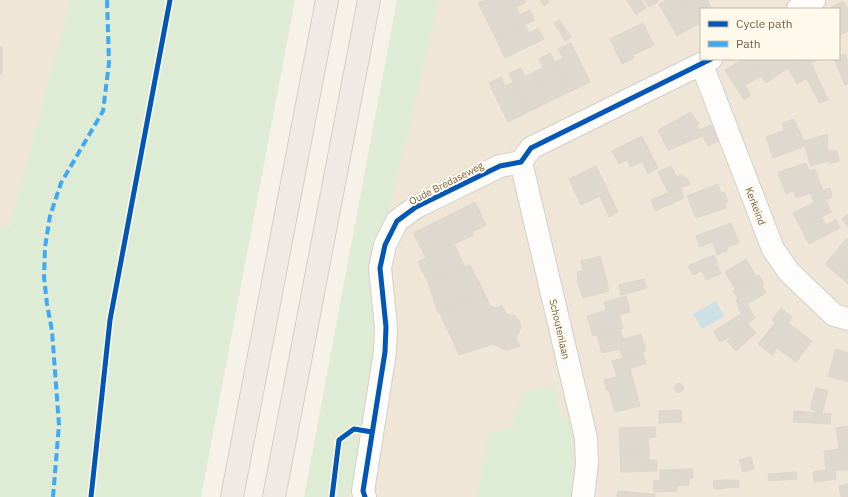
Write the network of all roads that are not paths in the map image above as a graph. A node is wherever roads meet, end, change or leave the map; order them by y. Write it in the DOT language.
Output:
graph roads {
  1 [pos="327,0"];
  2 [pos="369,0"];
  3 [pos="814,0"];
  4 [pos="800,8"];
  5 [pos="707,62"];
  6 [pos="521,162"];
  7 [pos="848,318"];
  8 [pos="232,497"];
  9 [pos="274,497"];
  10 [pos="365,497"];
  11 [pos="583,497"];
  1 -- 8 [label="highway"];
  2 -- 9 [label="highway"];
  3 -- 4 [label="street"];
  5 -- 6 [label="street"];
  5 -- 7 [label="street, Kerkeind"];
  6 -- 10 [label="street, Oude Bredaseweg"];
  6 -- 11 [label="street, Schoutenlaan"];
}
